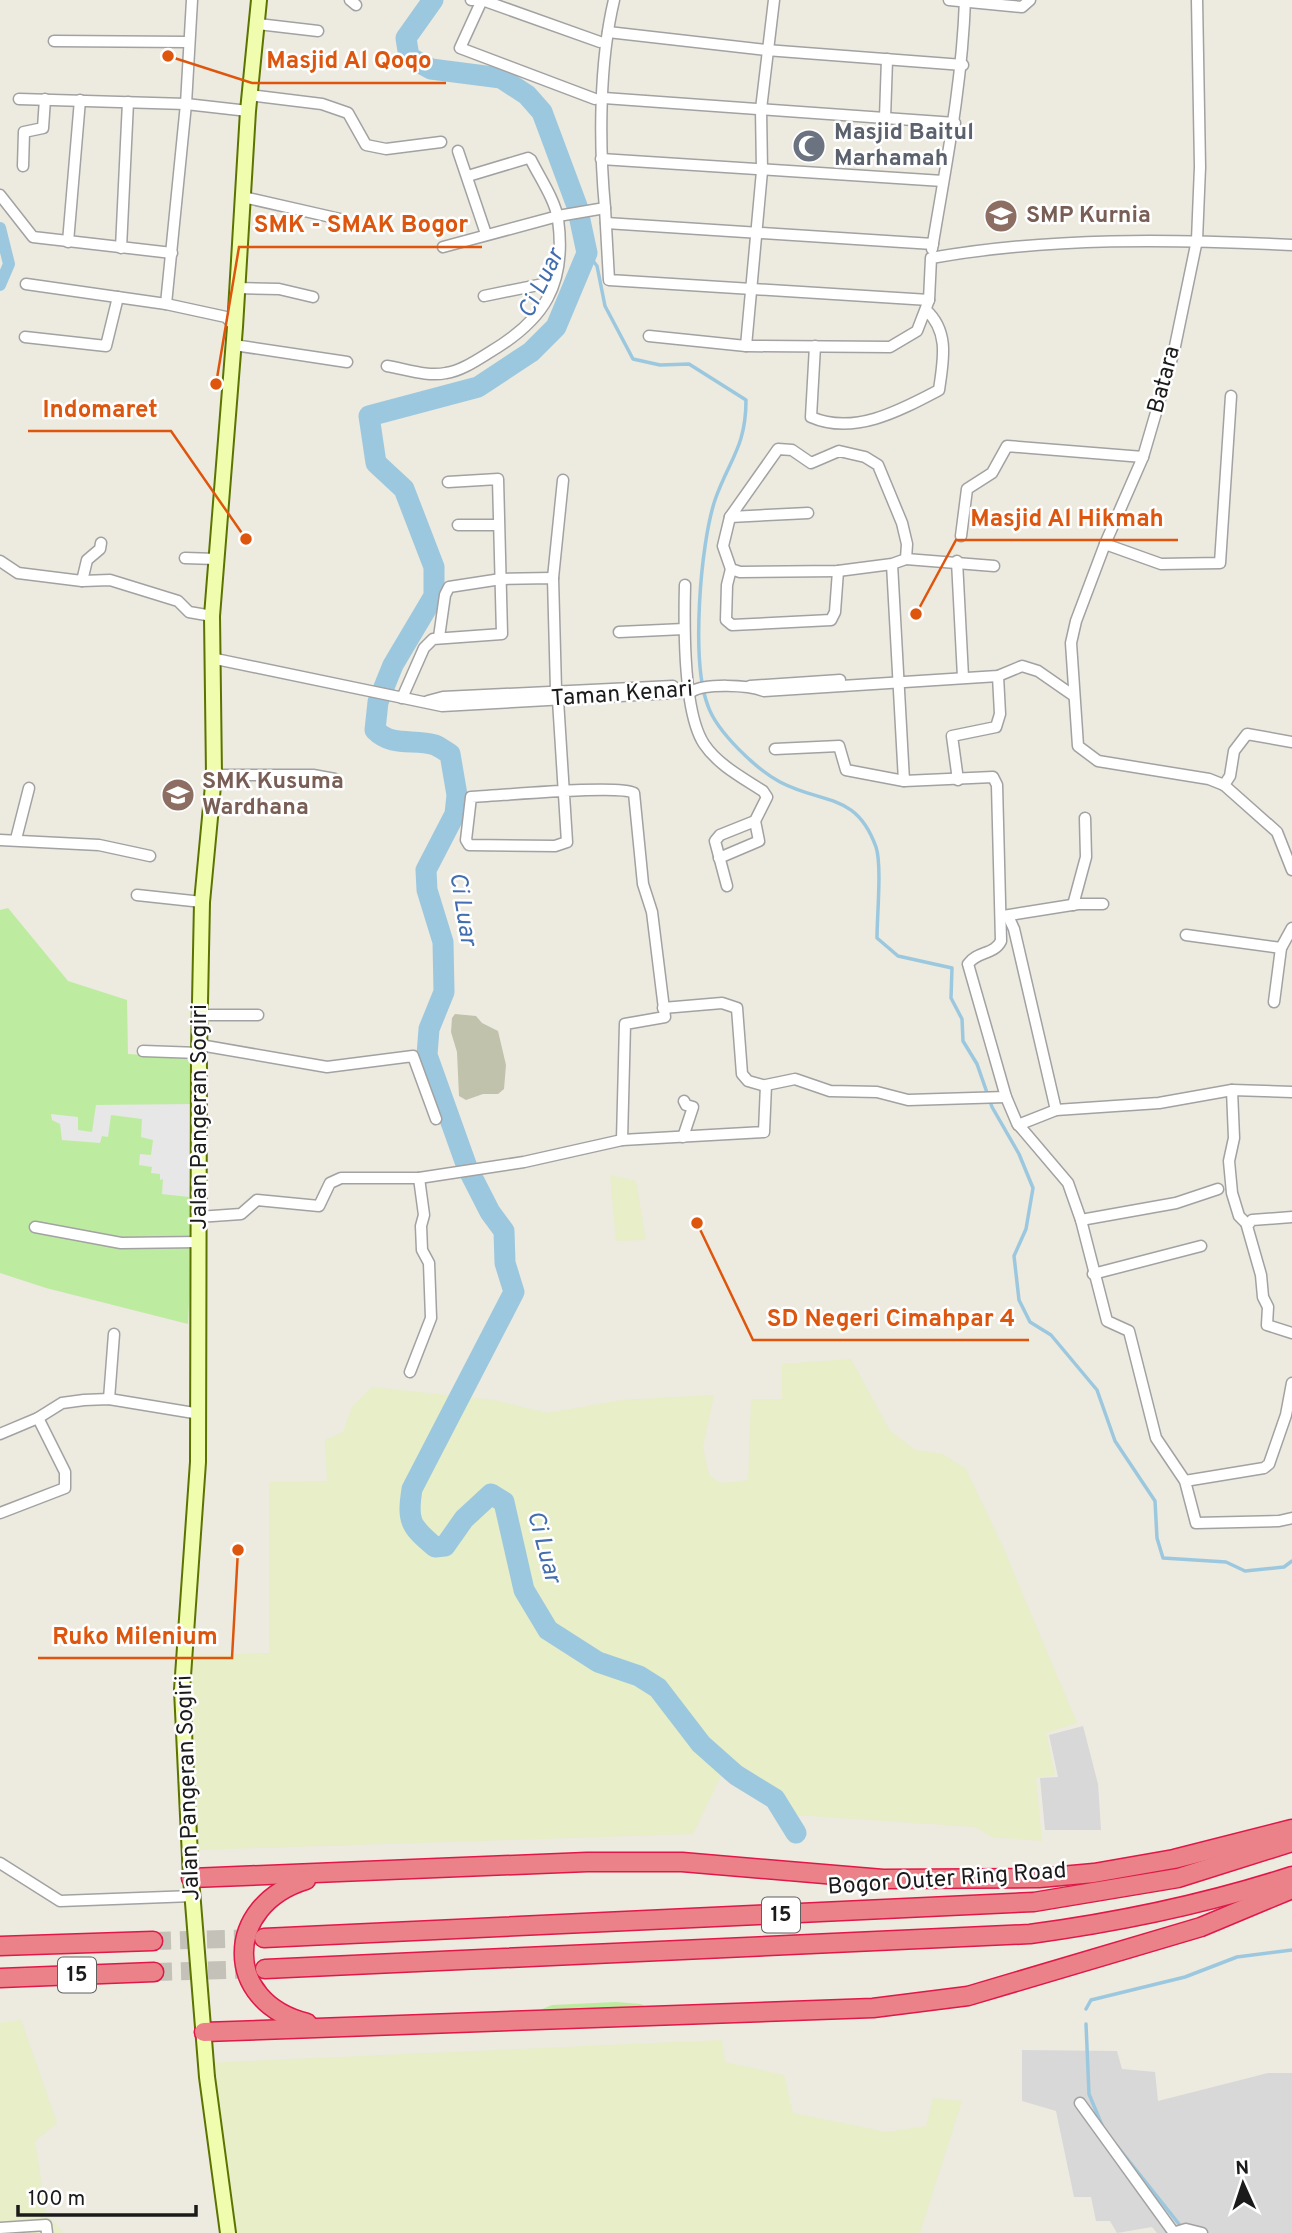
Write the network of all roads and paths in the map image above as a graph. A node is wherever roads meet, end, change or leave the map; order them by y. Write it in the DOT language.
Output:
graph roads {
  1 [pos="192,0"];
  2 [pos="259,0"];
  3 [pos="471,0"];
  4 [pos="614,0"];
  5 [pos="774,0"];
  6 [pos="949,0"];
  7 [pos="1030,0"];
  8 [pos="1197,0"];
  9 [pos="482,1"];
  10 [pos="965,1"];
  11 [pos="258,24"];
  12 [pos="318,31"];
  13 [pos="608,32"];
  14 [pos="54,41"];
  15 [pos="188,42"];
  16 [pos="600,42"];
  17 [pos="766,50"];
  18 [pos="887,59"];
  19 [pos="963,65"];
  20 [pos="249,96"];
  21 [pos="599,98"];
  22 [pos="19,99"];
  23 [pos="45,99"];
  24 [pos="80,100"];
  25 [pos="128,102"];
  26 [pos="186,104"];
  27 [pos="761,109"];
  28 [pos="248,111"];
  29 [pos="885,118"];
  30 [pos="956,123"];
  31 [pos="441,142"];
  32 [pos="458,151"];
  33 [pos="601,159"];
  34 [pos="23,166"];
  35 [pos="762,171"];
  36 [pos="468,176"];
  37 [pos="943,181"];
  38 [pos="0,195"];
  39 [pos="243,197"];
  40 [pos="599,209"];
  41 [pos="559,216"];
  42 [pos="340,219"];
  43 [pos="606,223"];
  44 [pos="755,231"];
  45 [pos="486,234"];
  46 [pos="1197,240"];
  47 [pos="68,242"];
  48 [pos="933,244"];
  49 [pos="1292,245"];
  50 [pos="443,247"];
  51 [pos="121,248"];
  52 [pos="172,253"];
  53 [pos="931,258"];
  54 [pos="553,282"];
  55 [pos="26,284"];
  56 [pos="237,288"];
  57 [pos="750,289"];
  58 [pos="484,296"];
  59 [pos="118,297"];
  60 [pos="313,297"];
  61 [pos="166,304"];
  62 [pos="928,305"];
  63 [pos="235,327"];
  64 [pos="649,336"];
  65 [pos="25,337"];
  66 [pos="234,345"];
  67 [pos="747,346"];
  68 [pos="814,346"];
  69 [pos="347,362"];
  70 [pos="387,366"];
  71 [pos="1231,396"];
  72 [pos="1143,457"];
  73 [pos="563,481"];
  74 [pos="448,482"];
  75 [pos="808,513"];
  76 [pos="730,517"];
  77 [pos="458,525"];
  78 [pos="498,525"];
  79 [pos="961,536"];
  80 [pos="101,543"];
  81 [pos="1105,544"];
  82 [pos="185,558"];
  83 [pos="216,559"];
  84 [pos="906,559"];
  85 [pos="0,561"];
  86 [pos="957,561"];
  87 [pos="892,564"];
  88 [pos="994,566"];
  89 [pos="731,569"];
  90 [pos="838,571"];
  91 [pos="553,578"];
  92 [pos="501,579"];
  93 [pos="82,581"];
  94 [pos="685,585"];
  95 [pos="212,616"];
  96 [pos="684,629"];
  97 [pos="619,632"];
  98 [pos="439,637"];
  99 [pos="211,659"];
  100 [pos="999,676"];
  101 [pos="963,677"];
  102 [pos="898,682"];
  103 [pos="693,689"];
  104 [pos="557,695"];
  105 [pos="1074,696"];
  106 [pos="402,698"];
  107 [pos="1292,742"];
  108 [pos="775,749"];
  109 [pos="214,775"];
  110 [pos="335,779"];
  111 [pos="958,779"];
  112 [pos="904,781"];
  113 [pos="1224,785"];
  114 [pos="29,788"];
  115 [pos="563,792"];
  116 [pos="1085,818"];
  117 [pos="755,821"];
  118 [pos="16,839"];
  119 [pos="0,840"];
  120 [pos="150,856"];
  121 [pos="719,858"];
  122 [pos="1292,868"];
  123 [pos="727,886"];
  124 [pos="137,895"];
  125 [pos="202,902"];
  126 [pos="1103,904"];
  127 [pos="1073,905"];
  128 [pos="1006,916"];
  129 [pos="1292,928"];
  130 [pos="1185,935"];
  131 [pos="1281,948"];
  132 [pos="1274,1002"];
  133 [pos="663,1008"];
  134 [pos="201,1015"];
  135 [pos="258,1015"];
  136 [pos="199,1049"];
  137 [pos="143,1051"];
  138 [pos="766,1086"];
  139 [pos="1232,1090"];
  140 [pos="1292,1092"];
  141 [pos="1001,1097"];
  142 [pos="684,1101"];
  143 [pos="1056,1110"];
  144 [pos="436,1119"];
  145 [pos="1018,1125"];
  146 [pos="683,1137"];
  147 [pos="622,1140"];
  148 [pos="419,1178"];
  149 [pos="1219,1189"];
  150 [pos="198,1217"];
  151 [pos="1292,1217"];
  152 [pos="1081,1220"];
  153 [pos="1247,1224"];
  154 [pos="35,1227"];
  155 [pos="200,1242"];
  156 [pos="1201,1246"];
  157 [pos="1093,1274"];
  158 [pos="1292,1333"];
  159 [pos="114,1334"];
  160 [pos="410,1372"];
  161 [pos="1292,1383"];
  162 [pos="109,1399"];
  163 [pos="200,1414"];
  164 [pos="38,1418"];
  165 [pos="0,1434"];
  166 [pos="1185,1481"];
  167 [pos="0,1513"];
  168 [pos="1292,1518"];
  169 [pos="1292,1829"];
  170 [pos="1292,1842"];
  171 [pos="0,1863"];
  172 [pos="325,1874"];
  173 [pos="1292,1876"];
  174 [pos="191,1878"];
  175 [pos="1292,1889"];
  176 [pos="193,1896"];
  177 [pos="264,1938"];
  178 [pos="153,1941"];
  179 [pos="0,1946"];
  180 [pos="265,1969"];
  181 [pos="154,1972"];
  182 [pos="0,1978"];
  183 [pos="331,2025"];
  184 [pos="204,2032"];
  185 [pos="1080,2103"];
  186 [pos="0,2228"];
  187 [pos="47,2233"];
  188 [pos="228,2233"];
  189 [pos="1174,2233"];
  190 [pos="1202,2233"];
  1 -- 15 [label="street"];
  2 -- 11 [label="street, Jalan Pangeran Sogiri"];
  3 -- 9 [label="street"];
  4 -- 13 [label="street"];
  5 -- 17 [label="street"];
  6 -- 10 [label="street"];
  7 -- 10 [label="street"];
  8 -- 46 [label="street, Batara"];
  9 -- 16 [label="street"];
  9 -- 21 [label="street"];
  10 -- 19 [label="street"];
  11 -- 12 [label="street"];
  11 -- 20 [label="street, Jalan Pangeran Sogiri"];
  13 -- 17 [label="street"];
  13 -- 21 [label="street"];
  14 -- 15 [label="street"];
  15 -- 26 [label="street"];
  17 -- 18 [label="street"];
  17 -- 27 [label="street"];
  18 -- 19 [label="street"];
  18 -- 29 [label="street"];
  19 -- 30 [label="street"];
  20 -- 28 [label="street, Jalan Pangeran Sogiri"];
  20 -- 31 [label="street"];
  21 -- 27 [label="street"];
  21 -- 33 [label="street"];
  22 -- 23 [label="street"];
  23 -- 24 [label="street"];
  23 -- 34 [label="street"];
  24 -- 25 [label="street"];
  24 -- 47 [label="street"];
  25 -- 26 [label="street"];
  25 -- 51 [label="street"];
  26 -- 28 [label="street"];
  26 -- 52 [label="street"];
  27 -- 29 [label="street"];
  27 -- 35 [label="street"];
  28 -- 39 [label="street, Jalan Pangeran Sogiri"];
  29 -- 30 [label="street"];
  30 -- 37 [label="street"];
  32 -- 36 [label="street"];
  33 -- 35 [label="street"];
  33 -- 40 [label="street"];
  35 -- 37 [label="street"];
  35 -- 44 [label="street"];
  36 -- 41 [label="street"];
  36 -- 45 [label="street"];
  37 -- 48 [label="street"];
  38 -- 47 [label="street"];
  39 -- 42 [label="street"];
  39 -- 56 [label="street, Jalan Pangeran Sogiri"];
  40 -- 41 [label="street"];
  40 -- 43 [label="street"];
  41 -- 45 [label="street"];
  41 -- 54 [label="street"];
  43 -- 44 [label="street"];
  43 -- 57 [label="street"];
  44 -- 48 [label="street"];
  44 -- 57 [label="street"];
  45 -- 50 [label="street"];
  46 -- 49 [label="street"];
  46 -- 53 [label="street"];
  46 -- 72 [label="street, Batara"];
  47 -- 51 [label="street"];
  48 -- 53 [label="street"];
  51 -- 52 [label="street"];
  52 -- 61 [label="street"];
  53 -- 62 [label="street"];
  54 -- 58 [label="street"];
  54 -- 70 [label="street"];
  55 -- 59 [label="street"];
  56 -- 60 [label="street"];
  56 -- 63 [label="street, Jalan Pangeran Sogiri"];
  57 -- 62 [label="street"];
  57 -- 67 [label="street"];
  59 -- 61 [label="street"];
  59 -- 65 [label="street"];
  61 -- 63 [label="street"];
  62 -- 68 [label="street"];
  62 -- 68 [label="street"];
  63 -- 66 [label="street, Jalan Pangeran Sogiri"];
  64 -- 67 [label="street"];
  66 -- 69 [label="street"];
  66 -- 83 [label="street, Jalan Pangeran Sogiri"];
  67 -- 68 [label="street"];
  71 -- 81 [label="street"];
  72 -- 79 [label="street"];
  72 -- 81 [label="street, Batara"];
  73 -- 91 [label="street"];
  74 -- 78 [label="street"];
  75 -- 76 [label="street"];
  76 -- 84 [label="street"];
  76 -- 89 [label="street"];
  77 -- 78 [label="street"];
  78 -- 92 [label="street"];
  80 -- 93 [label="street"];
  81 -- 105 [label="street, Batara"];
  82 -- 83 [label="street"];
  83 -- 95 [label="street, Jalan Pangeran Sogiri"];
  84 -- 86 [label="street"];
  84 -- 87 [label="street"];
  85 -- 93 [label="street"];
  86 -- 88 [label="street"];
  86 -- 101 [label="street"];
  87 -- 90 [label="street"];
  87 -- 102 [label="street"];
  89 -- 90 [label="street"];
  89 -- 90 [label="street"];
  91 -- 92 [label="street"];
  91 -- 104 [label="street"];
  92 -- 98 [label="street"];
  92 -- 98 [label="street"];
  93 -- 95 [label="street"];
  94 -- 96 [label="street"];
  95 -- 99 [label="street, Jalan Pangeran Sogiri"];
  96 -- 97 [label="street"];
  96 -- 103 [label="street"];
  98 -- 106 [label="street"];
  99 -- 106 [label="street, Taman Kenari"];
  99 -- 109 [label="street, Jalan Pangeran Sogiri"];
  100 -- 101 [label="street"];
  100 -- 105 [label="street"];
  100 -- 111 [label="street"];
  101 -- 102 [label="street"];
  102 -- 103 [label="street, Taman Kenari"];
  102 -- 112 [label="street"];
  103 -- 104 [label="street, Taman Kenari"];
  103 -- 117 [label="street"];
  104 -- 106 [label="street, Taman Kenari"];
  104 -- 115 [label="street"];
  105 -- 113 [label="street, Batara"];
  107 -- 113 [label="street"];
  108 -- 112 [label="street"];
  109 -- 110 [label="street"];
  109 -- 125 [label="street, Jalan Pangeran Sogiri"];
  111 -- 112 [label="street"];
  111 -- 128 [label="street"];
  113 -- 122 [label="street"];
  114 -- 118 [label="street"];
  115 -- 115 [label="street"];
  115 -- 133 [label="street"];
  116 -- 127 [label="street"];
  117 -- 121 [label="street"];
  117 -- 121 [label="street"];
  118 -- 119 [label="street"];
  118 -- 120 [label="street"];
  121 -- 123 [label="street"];
  124 -- 125 [label="street"];
  125 -- 134 [label="street, Jalan Pangeran Sogiri"];
  126 -- 127 [label="street"];
  127 -- 128 [label="street"];
  128 -- 141 [label="street"];
  128 -- 143 [label="street"];
  129 -- 131 [label="street"];
  130 -- 131 [label="street"];
  131 -- 132 [label="street"];
  133 -- 138 [label="street"];
  133 -- 147 [label="street"];
  134 -- 135 [label="street"];
  134 -- 136 [label="street, Jalan Pangeran Sogiri"];
  136 -- 137 [label="street"];
  136 -- 144 [label="street"];
  136 -- 150 [label="street, Jalan Pangeran Sogiri"];
  138 -- 141 [label="street"];
  138 -- 146 [label="street"];
  139 -- 140 [label="street"];
  139 -- 143 [label="street"];
  139 -- 153 [label="street"];
  141 -- 145 [label="street"];
  142 -- 146 [label="street"];
  143 -- 145 [label="street"];
  145 -- 152 [label="street"];
  146 -- 147 [label="street"];
  147 -- 148 [label="street"];
  148 -- 150 [label="street"];
  148 -- 160 [label="street"];
  149 -- 152 [label="street"];
  150 -- 155 [label="street, Jalan Pangeran Sogiri"];
  151 -- 153 [label="street"];
  152 -- 157 [label="street"];
  153 -- 158 [label="street"];
  154 -- 155 [label="street"];
  155 -- 163 [label="street, Jalan Pangeran Sogiri"];
  156 -- 157 [label="street"];
  157 -- 166 [label="street"];
  159 -- 162 [label="street"];
  161 -- 166 [label="street"];
  162 -- 163 [label="street"];
  162 -- 164 [label="street"];
  163 -- 174 [label="street, Jalan Pangeran Sogiri"];
  164 -- 165 [label="street"];
  164 -- 167 [label="street"];
  166 -- 168 [label="street"];
  169 -- 172 [label="highway"];
  170 -- 177 [label="highway, Bogor Outer Ring Road / 15"];
  171 -- 176 [label="street"];
  172 -- 174 [label="highway"];
  172 -- 183 [label="highway"];
  173 -- 180 [label="highway, 15"];
  174 -- 176 [label="street, Jalan Pangeran Sogiri"];
  175 -- 183 [label="highway"];
  176 -- 184 [label="street, Jalan Pangeran Sogiri"];
  178 -- 179 [label="highway, 15"];
  181 -- 182 [label="highway, 15"];
  183 -- 184 [label="highway"];
  184 -- 188 [label="street, Jalan Pangeran Sogiri"];
  185 -- 189 [label="street"];
  186 -- 187 [label="street"];
  189 -- 190 [label="street"];
}
